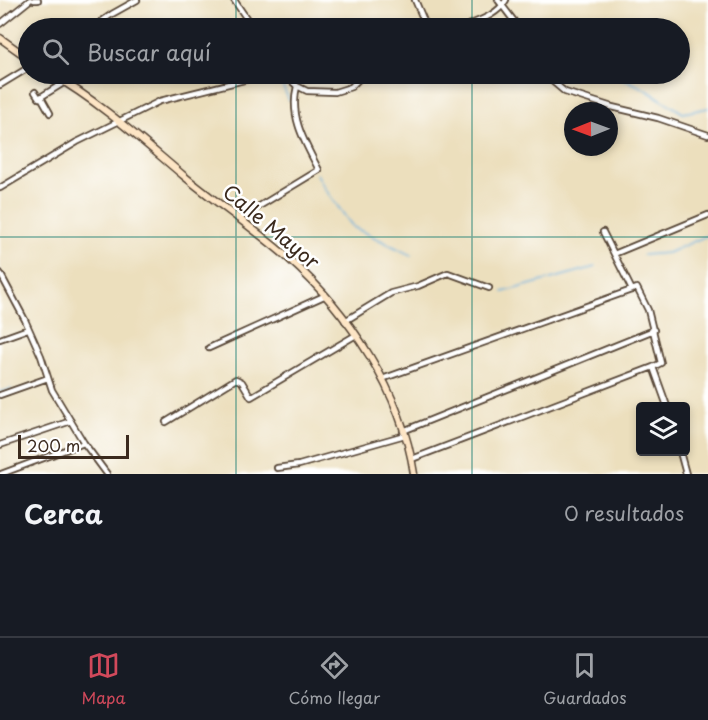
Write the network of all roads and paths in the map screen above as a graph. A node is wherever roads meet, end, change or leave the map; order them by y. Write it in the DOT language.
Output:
graph roads {
  1 [pos="34,0"];
  2 [pos="137,0"];
  3 [pos="234,0"];
  4 [pos="415,0"];
  5 [pos="498,0"];
  6 [pos="506,0"];
  7 [pos="503,6"];
  8 [pos="106,18"];
  9 [pos="246,18"];
  10 [pos="423,18"];
  11 [pos="485,18"];
  12 [pos="512,18"];
  13 [pos="0,24"];
  14 [pos="0,39"];
  15 [pos="18,51"];
  16 [pos="18,74"];
  17 [pos="62,84"];
  18 [pos="68,84"];
  19 [pos="226,84"];
  20 [pos="354,84"];
  21 [pos="556,84"];
  22 [pos="0,85"];
  23 [pos="297,86"];
  24 [pos="35,92"];
  25 [pos="41,97"];
  26 [pos="50,113"];
  27 [pos="120,121"];
  28 [pos="708,135"];
  29 [pos="0,188"];
  30 [pos="708,215"];
  31 [pos="238,219"];
  32 [pos="603,232"];
  33 [pos="614,254"];
  34 [pos="0,273"];
  35 [pos="489,288"];
  36 [pos="632,290"];
  37 [pos="324,296"];
  38 [pos="345,321"];
  39 [pos="28,329"];
  40 [pos="654,330"];
  41 [pos="356,335"];
  42 [pos="0,339"];
  43 [pos="209,348"];
  44 [pos="653,367"];
  45 [pos="48,378"];
  46 [pos="382,379"];
  47 [pos="0,395"];
  48 [pos="665,402"];
  49 [pos="71,421"];
  50 [pos="166,422"];
  51 [pos="404,433"];
  52 [pos="84,443"];
  53 [pos="0,445"];
  54 [pos="681,456"];
  55 [pos="412,459"];
  56 [pos="277,468"];
  57 [pos="1,474"];
  58 [pos="107,474"];
  59 [pos="414,474"];
  60 [pos="686,474"];
  1 -- 13 [label="street"];
  2 -- 8 [label="street"];
  3 -- 9 [label="street"];
  4 -- 10 [label="street"];
  5 -- 7 [label="street"];
  6 -- 7 [label="street"];
  7 -- 11 [label="street"];
  7 -- 12 [label="street"];
  14 -- 15 [label="main road"];
  16 -- 22 [label="street"];
  17 -- 25 [label="street"];
  18 -- 27 [label="main road, Calle Mayor"];
  19 -- 27 [label="street"];
  20 -- 23 [label="street"];
  21 -- 28 [label="street"];
  23 -- 31 [label="street"];
  24 -- 25 [label="street"];
  25 -- 26 [label="street"];
  27 -- 29 [label="street"];
  27 -- 31 [label="main road, Calle Mayor"];
  30 -- 33 [label="street"];
  31 -- 37 [label="main road, Calle Mayor"];
  32 -- 33 [label="street"];
  33 -- 36 [label="street"];
  34 -- 39 [label="street"];
  35 -- 38 [label="street"];
  36 -- 40 [label="street"];
  36 -- 46 [label="street"];
  37 -- 38 [label="main road, Calle Mayor"];
  37 -- 43 [label="street"];
  38 -- 41 [label="main road, Calle Mayor"];
  39 -- 42 [label="street"];
  39 -- 45 [label="street"];
  40 -- 44 [label="street"];
  40 -- 51 [label="street"];
  41 -- 46 [label="main road, Calle Mayor"];
  41 -- 50 [label="street"];
  44 -- 48 [label="street"];
  44 -- 55 [label="street"];
  45 -- 47 [label="street"];
  45 -- 49 [label="street"];
  46 -- 51 [label="main road, Calle Mayor"];
  49 -- 52 [label="street"];
  49 -- 53 [label="street"];
  51 -- 55 [label="main road, Calle Mayor"];
  51 -- 56 [label="street"];
  52 -- 57 [label="street"];
  52 -- 58 [label="street"];
  54 -- 60 [label="street"];
  55 -- 59 [label="main road, Calle Mayor"];
}
